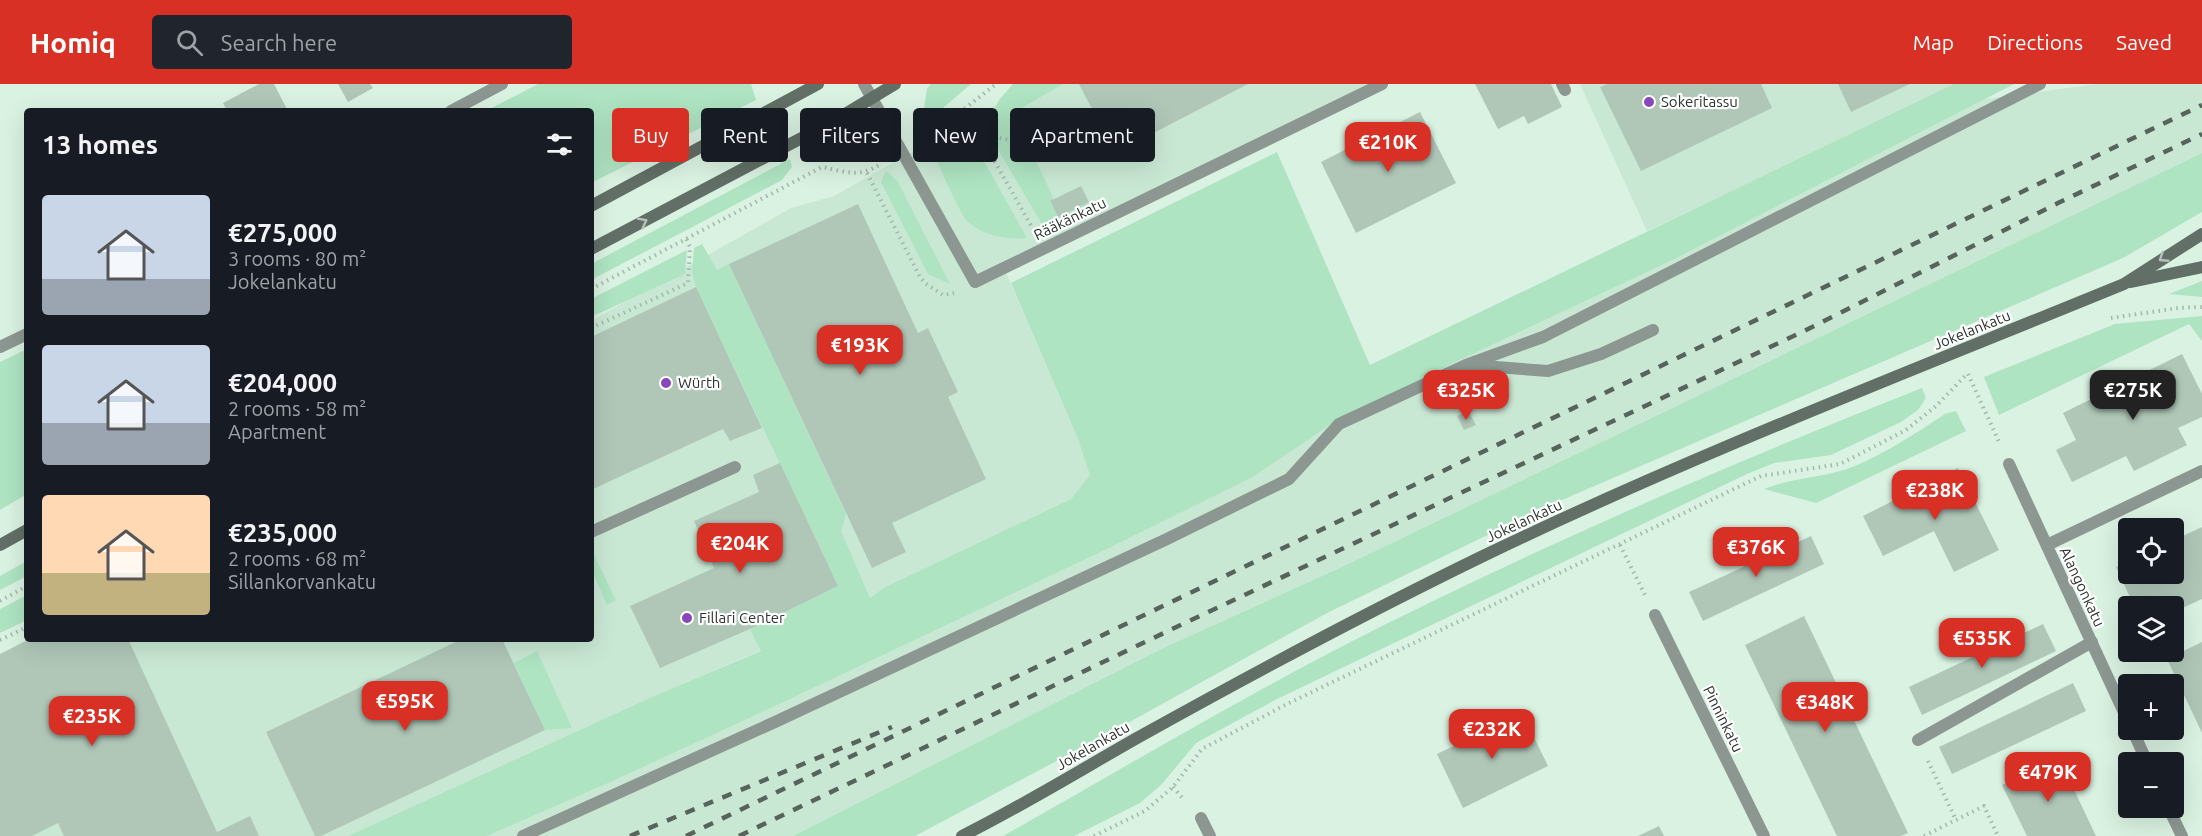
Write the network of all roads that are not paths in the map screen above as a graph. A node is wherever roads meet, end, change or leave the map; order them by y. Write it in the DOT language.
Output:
graph roads {
  1 [pos="502,84"];
  2 [pos="818,84"];
  3 [pos="864,84"];
  4 [pos="895,84"];
  5 [pos="1382,84"];
  6 [pos="2040,84"];
  7 [pos="872,98"];
  8 [pos="457,108"];
  9 [pos="594,204"];
  10 [pos="2202,234"];
  11 [pos="594,247"];
  12 [pos="2202,267"];
  13 [pos="2124,284"];
  14 [pos="1653,330"];
  15 [pos="24,335"];
  16 [pos="0,347"];
  17 [pos="1466,365"];
  18 [pos="2009,465"];
  19 [pos="735,467"];
  20 [pos="2202,471"];
  21 [pos="594,531"];
  22 [pos="24,532"];
  23 [pos="0,545"];
  24 [pos="2047,545"];
  25 [pos="1655,615"];
  26 [pos="2092,642"];
  27 [pos="2118,699"];
  28 [pos="1918,740"];
  29 [pos="1201,818"];
  30 [pos="2173,818"];
  31 [pos="523,836"];
  32 [pos="962,836"];
  33 [pos="1210,836"];
  34 [pos="1764,836"];
  35 [pos="2182,836"];
  1 -- 8 [label="street"];
  2 -- 9 [label="street"];
  3 -- 7 [label="street"];
  4 -- 7 [label="street"];
  5 -- 7 [label="street, Rääkänkatu"];
  6 -- 17 [label="street"];
  11 -- 7 [label="street, one-way"];
  10 -- 13 [label="street, Jokelankatu, one-way"];
  12 -- 13 [label="street, Jokelankatu"];
  13 -- 32 [label="street, Jokelankatu"];
  14 -- 17 [label="street"];
  15 -- 16 [label="street"];
  17 -- 31 [label="street"];
  18 -- 24 [label="street, Alangonkatu"];
  19 -- 21 [label="street"];
  20 -- 24 [label="street"];
  22 -- 23 [label="street"];
  24 -- 26 [label="street, Alangonkatu"];
  25 -- 34 [label="street, Pinninkatu"];
  26 -- 27 [label="street, Alangonkatu"];
  26 -- 28 [label="street"];
  29 -- 33 [label="street"];
  30 -- 35 [label="street"];
}
